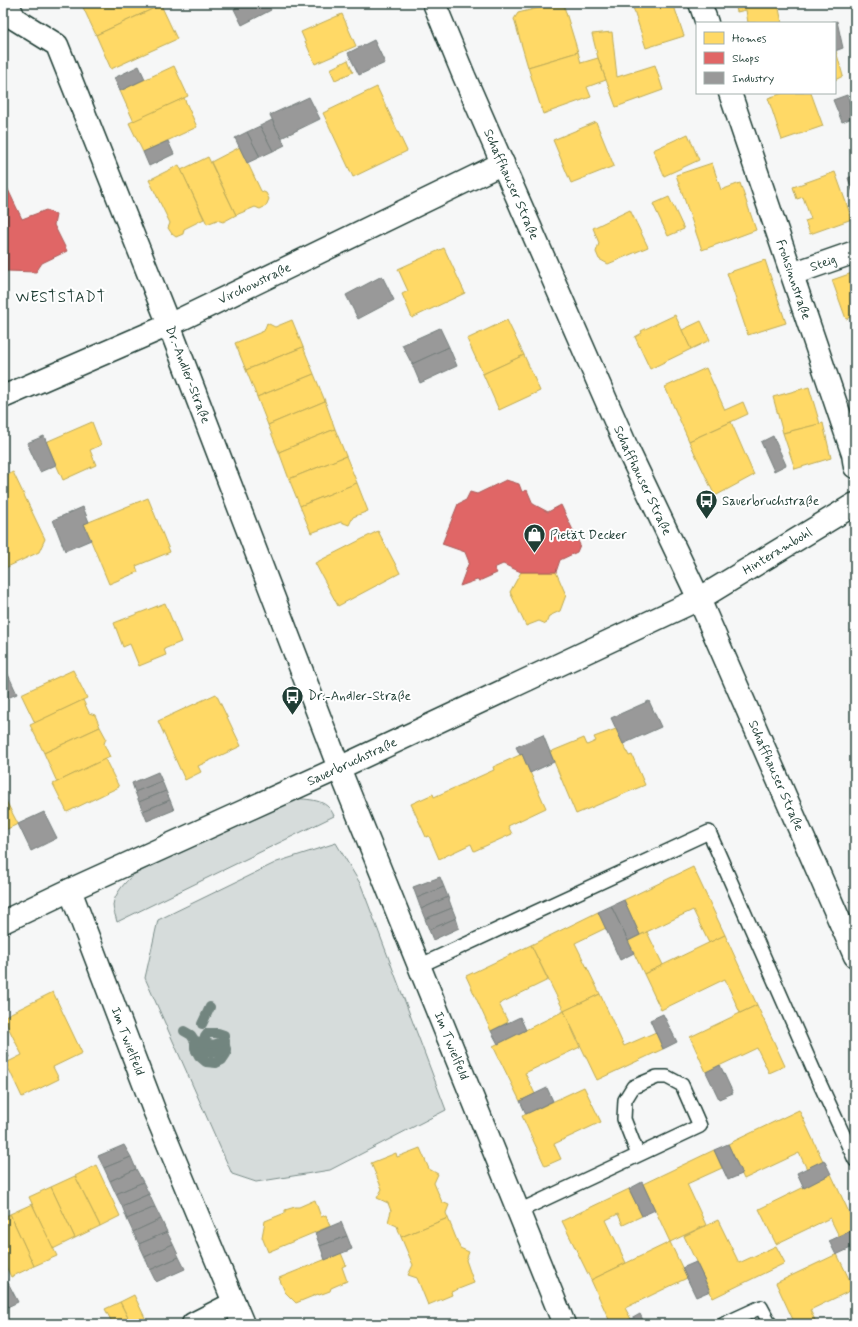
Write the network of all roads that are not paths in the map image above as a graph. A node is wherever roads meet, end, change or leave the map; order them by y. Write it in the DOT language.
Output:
graph roads {
  1 [pos="434,3"];
  2 [pos="700,3"];
  3 [pos="8,15"];
  4 [pos="707,22"];
  5 [pos="730,94"];
  6 [pos="503,163"];
  7 [pos="855,252"];
  8 [pos="792,274"];
  9 [pos="169,325"];
  10 [pos="3,397"];
  11 [pos="855,467"];
  12 [pos="855,504"];
  13 [pos="699,599"];
  14 [pos="339,768"];
  15 [pos="70,890"];
  16 [pos="3,922"];
  17 [pos="855,956"];
  18 [pos="419,966"];
  19 [pos="638,1155"];
  20 [pos="855,1160"];
  21 [pos="519,1211"];
  22 [pos="234,1303"];
  23 [pos="193,1324"];
  24 [pos="243,1324"];
  25 [pos="564,1324"];
  26 [pos="724,1324"];
  27 [pos="770,1324"];
  1 -- 6 [label="street, Schaffhauser Straße"];
  2 -- 4 [label="street"];
  3 -- 9 [label="street, Dr.-Andler-Straße"];
  5 -- 8 [label="street, Frohsinnstraße"];
  6 -- 9 [label="street, Virchowstraße"];
  6 -- 13 [label="street, Schaffhauser Straße"];
  7 -- 8 [label="street, Steig"];
  8 -- 11 [label="street, Frohsinnstraße"];
  9 -- 10 [label="street, Virchowstraße"];
  9 -- 14 [label="street, Dr.-Andler-Straße"];
  12 -- 13 [label="street, Hinterambohl"];
  13 -- 14 [label="street, Sauerbruchstraße"];
  13 -- 17 [label="street, Schaffhauser Straße"];
  14 -- 15 [label="street, Sauerbruchstraße"];
  14 -- 18 [label="street, Im Twielfeld"];
  15 -- 16 [label="street, Sauerbruchstraße"];
  15 -- 22 [label="street, Im Twielfeld"];
  18 -- 20 [label="lane"];
  18 -- 21 [label="street, Im Twielfeld"];
  19 -- 19 [label="lane"];
  19 -- 21 [label="lane"];
  21 -- 25 [label="street, Im Twielfeld"];
  22 -- 23 [label="street"];
  22 -- 24 [label="street, Im Twielfeld"];
  26 -- 27 [label="lane"];
}
